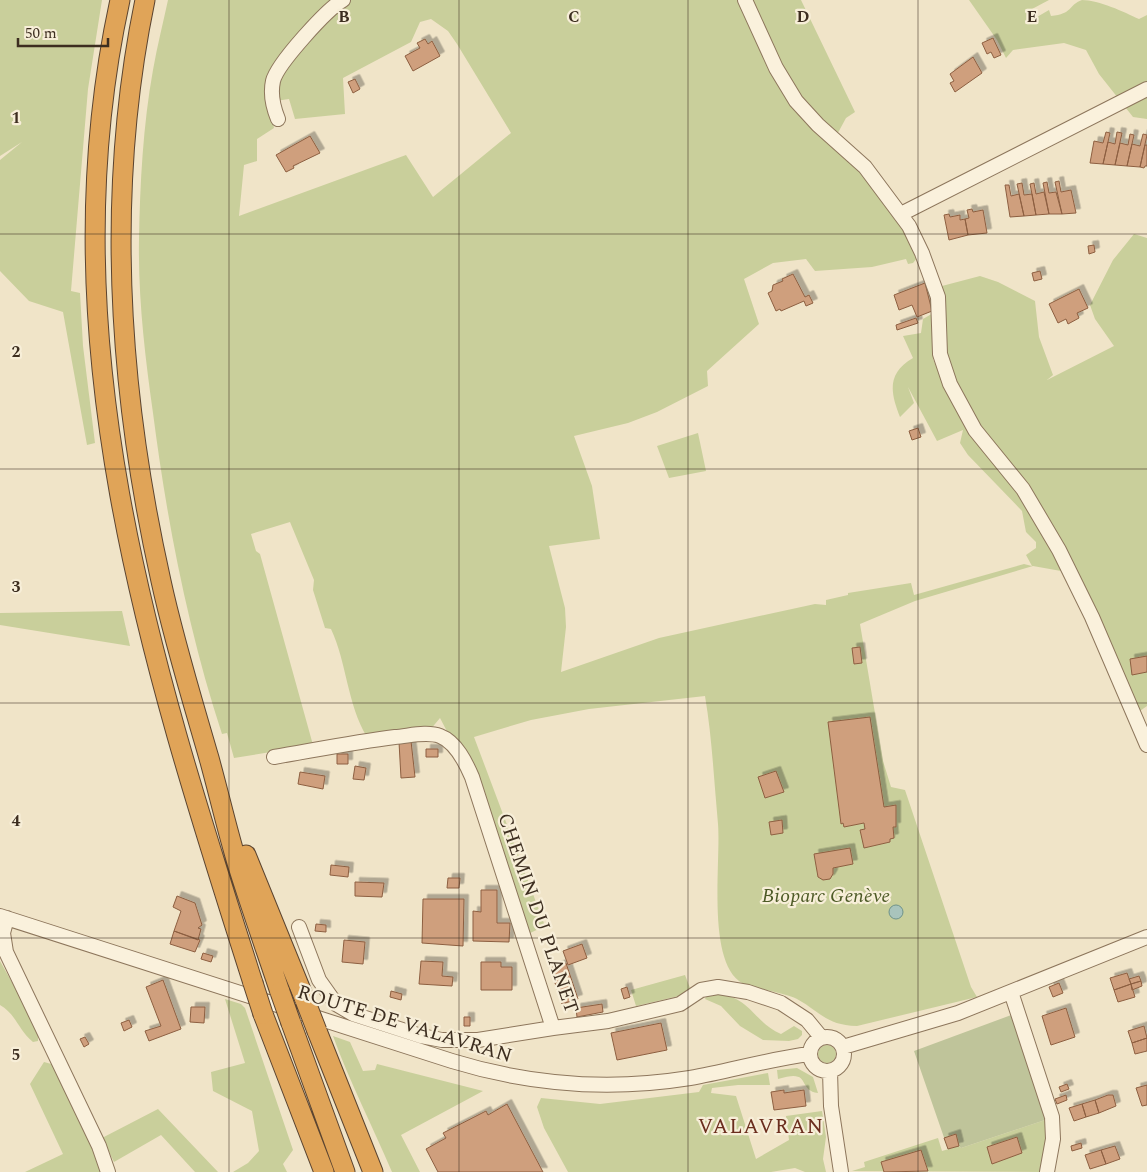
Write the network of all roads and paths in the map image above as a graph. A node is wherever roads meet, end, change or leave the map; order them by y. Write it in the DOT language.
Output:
graph roads {
  1 [pos="120,0"];
  2 [pos="145,0"];
  3 [pos="343,0"];
  4 [pos="745,0"];
  5 [pos="1147,88"];
  6 [pos="278,119"];
  7 [pos="902,214"];
  8 [pos="1147,745"];
  9 [pos="274,757"];
  10 [pos="210,760"];
  11 [pos="4,917"];
  12 [pos="299,927"];
  13 [pos="1147,937"];
  14 [pos="1011,992"];
  15 [pos="553,1028"];
  16 [pos="821,1038"];
  17 [pos="843,1047"];
  18 [pos="810,1054"];
  19 [pos="830,1071"];
  20 [pos="290,1087"];
  21 [pos="108,1172"];
  22 [pos="317,1172"];
  23 [pos="324,1172"];
  24 [pos="345,1172"];
  25 [pos="373,1172"];
  26 [pos="841,1172"];
  27 [pos="1047,1172"];
  1 -- 20 [label="highway, bridge"];
  2 -- 10 [label="highway"];
  3 -- 6 [label="street"];
  4 -- 7 [label="street"];
  5 -- 7 [label="street"];
  7 -- 8 [label="street"];
  9 -- 15 [label="street, CHEMIN DU PLANET"];
  10 -- 24 [label="highway, bridge"];
  10 -- 25 [label="highway, bridge"];
  11 -- 18 [label="street, ROUTE DE VALAVRAN"];
  11 -- 21 [label="street"];
  12 -- 15 [label="street"];
  13 -- 14 [label="street"];
  14 -- 17 [label="street"];
  14 -- 27 [label="street"];
  15 -- 16 [label="street, CHEMIN DU PLANET"];
  16 -- 17 [label="street"];
  16 -- 18 [label="street"];
  17 -- 19 [label="street"];
  18 -- 19 [label="street"];
  19 -- 26 [label="street"];
  20 -- 22 [label="highway"];
  20 -- 23 [label="highway"];
}
